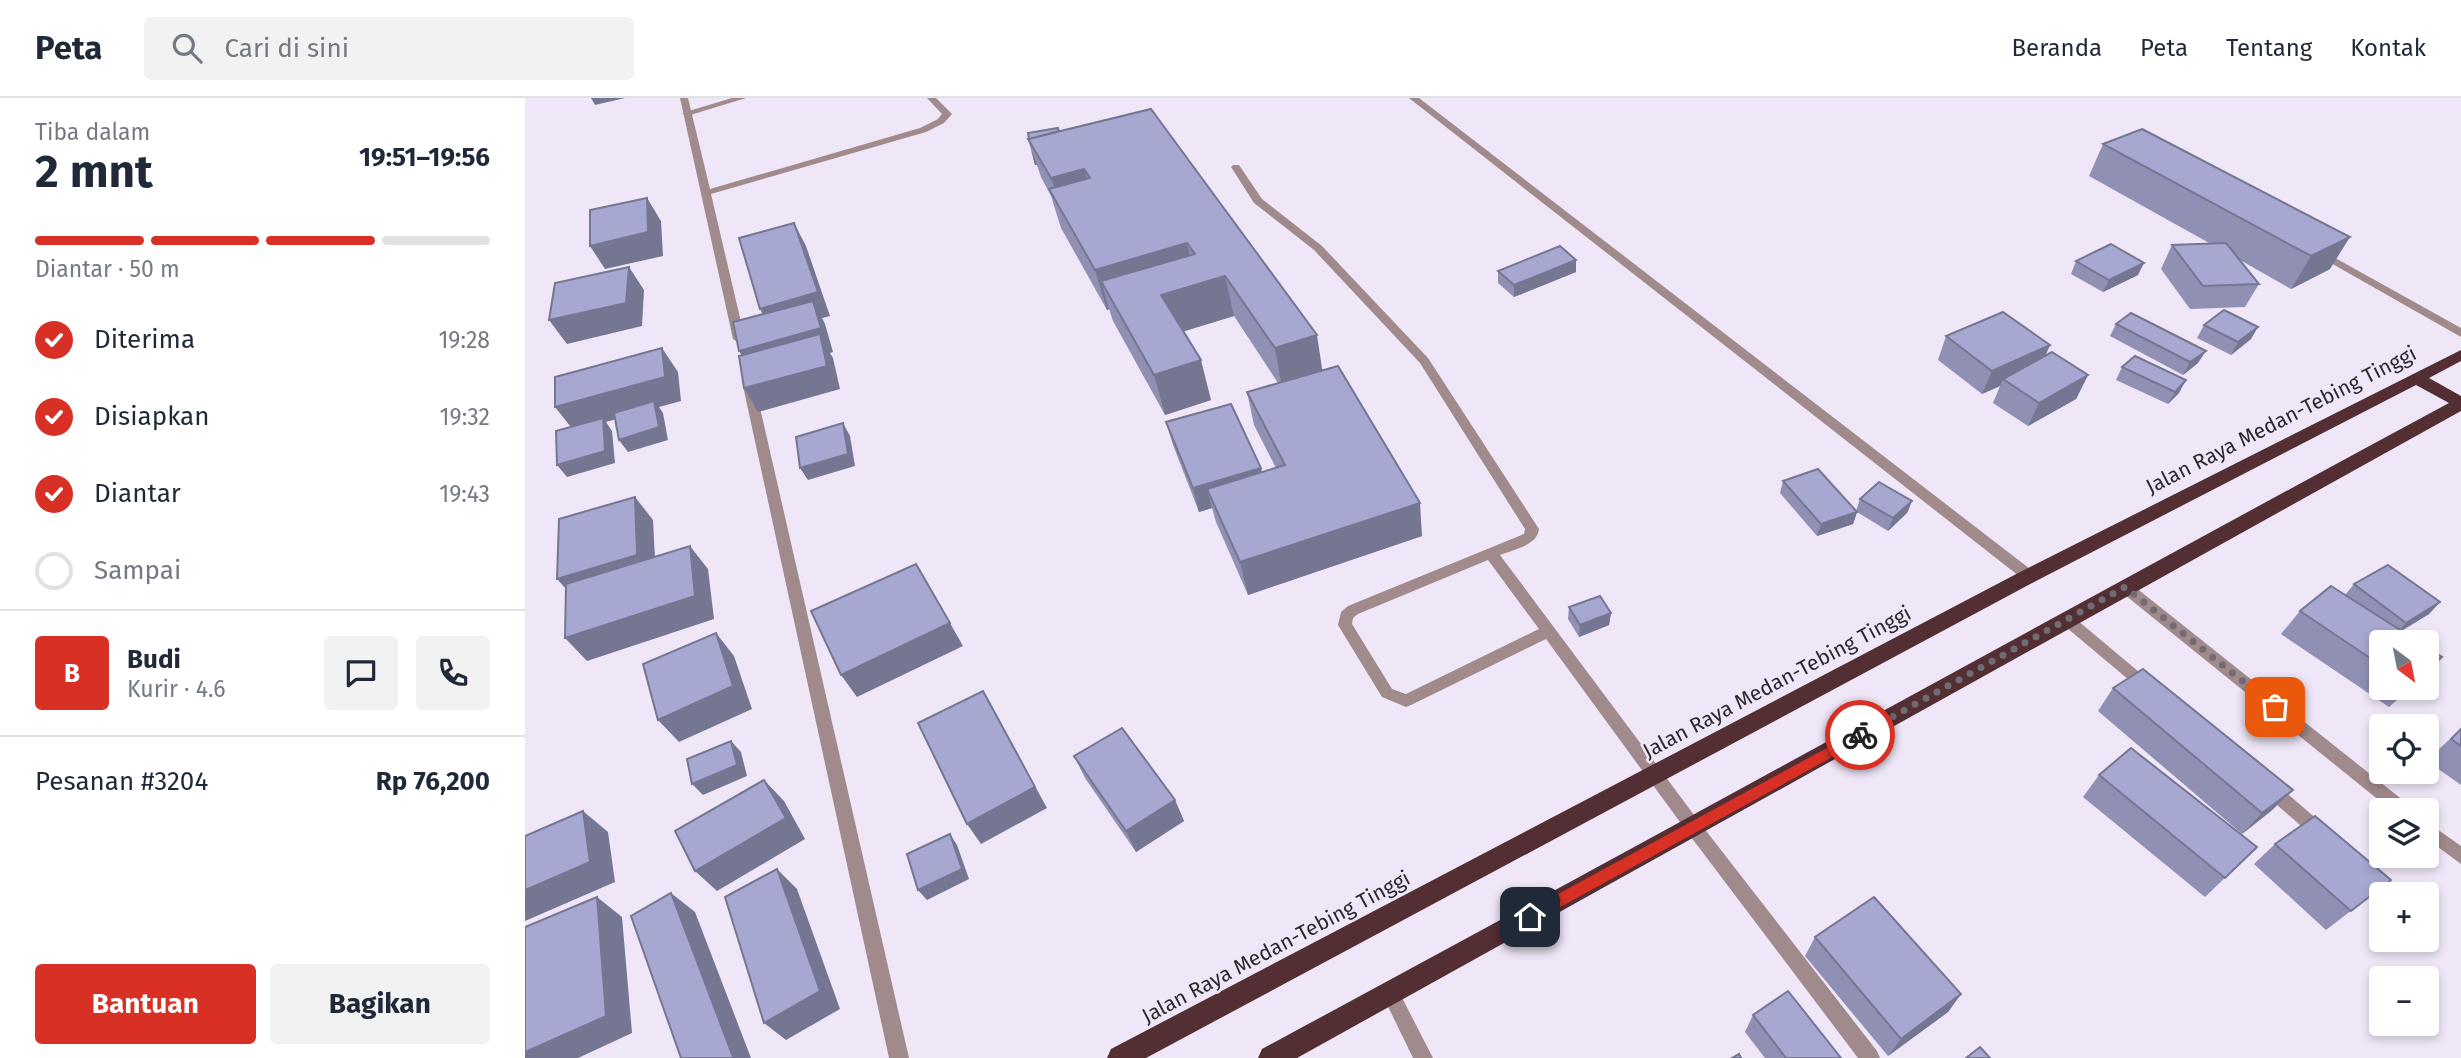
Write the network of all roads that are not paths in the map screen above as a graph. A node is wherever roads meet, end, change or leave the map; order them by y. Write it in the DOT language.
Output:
graph roads {
  1 [pos="684,98"];
  2 [pos="742,98"];
  3 [pos="931,98"];
  4 [pos="1413,98"];
  5 [pos="687,113"];
  6 [pos="1235,167"];
  7 [pos="705,193"];
  8 [pos="2308,246"];
  9 [pos="2461,332"];
  10 [pos="2461,355"];
  11 [pos="2416,378"];
  12 [pos="2461,403"];
  13 [pos="1491,553"];
  14 [pos="2029,576"];
  15 [pos="2125,587"];
  16 [pos="2066,619"];
  17 [pos="1548,631"];
  18 [pos="2160,698"];
  19 [pos="1655,775"];
  20 [pos="2255,777"];
  21 [pos="2388,798"];
  22 [pos="1694,828"];
  23 [pos="2328,838"];
  24 [pos="2439,839"];
  25 [pos="2461,856"];
  26 [pos="1390,992"];
  27 [pos="899,1058"];
  28 [pos="1120,1058"];
  29 [pos="1271,1058"];
  30 [pos="1423,1058"];
  31 [pos="1870,1058"];
  1 -- 5 [label="street"];
  2 -- 5 [label="street"];
  3 -- 7 [label="street"];
  4 -- 14 [label="street"];
  5 -- 7 [label="street"];
  6 -- 13 [label="street"];
  7 -- 27 [label="street"];
  8 -- 9 [label="street"];
  10 -- 11 [label="highway, Jalan Raya Medan-Tebing Tinggi"];
  11 -- 12 [label="highway"];
  11 -- 14 [label="highway, Jalan Raya Medan-Tebing Tinggi"];
  12 -- 15 [label="highway"];
  13 -- 17 [label="street"];
  13 -- 17 [label="street"];
  14 -- 19 [label="highway, Jalan Raya Medan-Tebing Tinggi"];
  15 -- 16 [label="highway"];
  15 -- 21 [label="street"];
  16 -- 18 [label="street"];
  16 -- 22 [label="highway"];
  17 -- 19 [label="street"];
  19 -- 22 [label="street"];
  19 -- 28 [label="highway, Jalan Raya Medan-Tebing Tinggi"];
  20 -- 23 [label="street"];
  22 -- 26 [label="highway"];
  22 -- 31 [label="street"];
  24 -- 25 [label="street"];
  26 -- 29 [label="highway"];
  26 -- 30 [label="street"];
}
